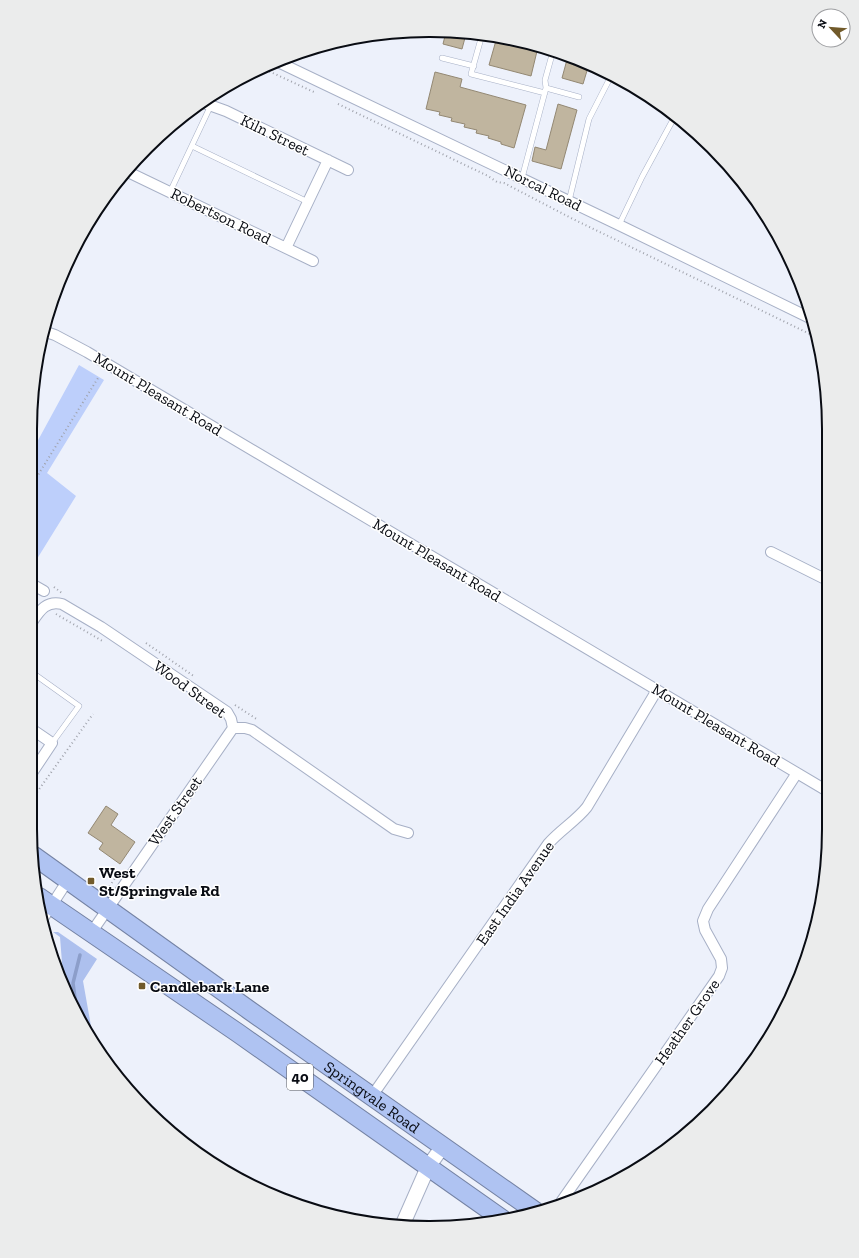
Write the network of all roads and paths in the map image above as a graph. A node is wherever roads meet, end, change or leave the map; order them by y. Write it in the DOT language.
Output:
graph roads {
  1 [pos="481,40"];
  2 [pos="552,57"];
  3 [pos="442,58"];
  4 [pos="284,65"];
  5 [pos="474,66"];
  6 [pos="269,71"];
  7 [pos="609,80"];
  8 [pos="545,91"];
  9 [pos="317,93"];
  10 [pos="579,97"];
  11 [pos="338,104"];
  12 [pos="211,105"];
  13 [pos="672,121"];
  14 [pos="192,146"];
  15 [pos="328,160"];
  16 [pos="348,170"];
  17 [pos="132,174"];
  18 [pos="522,178"];
  19 [pos="170,192"];
  20 [pos="569,201"];
  21 [pos="308,202"];
  22 [pos="619,225"];
  23 [pos="286,248"];
  24 [pos="313,261"];
  25 [pos="805,316"];
  26 [pos="49,333"];
  27 [pos="810,334"];
  28 [pos="98,378"];
  29 [pos="37,477"];
  30 [pos="771,552"];
  31 [pos="822,578"];
  32 [pos="37,587"];
  33 [pos="44,591"];
  34 [pos="37,615"];
  35 [pos="37,676"];
  36 [pos="657,690"];
  37 [pos="93,714"];
  38 [pos="233,728"];
  39 [pos="37,733"];
  40 [pos="52,743"];
  41 [pos="37,766"];
  42 [pos="797,773"];
  43 [pos="822,788"];
  44 [pos="37,792"];
  45 [pos="408,833"];
  46 [pos="38,859"];
  47 [pos="68,880"];
  48 [pos="45,906"];
  49 [pos="108,908"];
  50 [pos="46,909"];
  51 [pos="91,933"];
  52 [pos="372,1096"];
  53 [pos="443,1146"];
  54 [pos="428,1167"];
  55 [pos="565,1197"];
  56 [pos="531,1208"];
  57 [pos="496,1215"];
  58 [pos="405,1220"];
  1 -- 5 [label="lane"];
  2 -- 8 [label="lane"];
  3 -- 5 [label="lane"];
  4 -- 18 [label="street, Norcal Road"];
  5 -- 8 [label="lane"];
  6 -- 9 [label="path"];
  7 -- 20 [label="lane"];
  8 -- 10 [label="lane"];
  8 -- 18 [label="lane"];
  11 -- 27 [label="path"];
  12 -- 14 [label="lane"];
  12 -- 15 [label="street, Kiln Street"];
  13 -- 22 [label="lane"];
  14 -- 19 [label="lane"];
  14 -- 21 [label="lane"];
  15 -- 16 [label="street, Kiln Street"];
  15 -- 21 [label="street"];
  17 -- 19 [label="street, Robertson Road"];
  18 -- 20 [label="street, Norcal Road"];
  19 -- 23 [label="street, Robertson Road"];
  20 -- 22 [label="street, Norcal Road"];
  21 -- 23 [label="street"];
  22 -- 25 [label="street, Norcal Road"];
  23 -- 24 [label="street, Robertson Road"];
  26 -- 36 [label="street, Mount Pleasant Road"];
  28 -- 29 [label="path"];
  30 -- 31 [label="street"];
  32 -- 33 [label="street"];
  34 -- 38 [label="street, Wood Street"];
  35 -- 40 [label="lane"];
  36 -- 42 [label="street, Mount Pleasant Road"];
  36 -- 52 [label="street, East India Avenue"];
  37 -- 44 [label="path"];
  38 -- 45 [label="street, Wood Street"];
  38 -- 49 [label="street, West Street"];
  39 -- 40 [label="street"];
  40 -- 41 [label="street"];
  42 -- 43 [label="street, Mount Pleasant Road"];
  42 -- 55 [label="street, Heather Grove"];
  46 -- 47 [label="highway, Springvale Road / 40"];
  47 -- 48 [label="street"];
  47 -- 49 [label="highway, Springvale Road / 40"];
  49 -- 51 [label="street, West Street"];
  49 -- 52 [label="highway, Springvale Road / 40"];
  50 -- 51 [label="highway, Springvale Road / 40"];
  51 -- 54 [label="highway, Springvale Road / 40"];
  52 -- 53 [label="highway, Springvale Road / 40"];
  53 -- 54 [label="street"];
  53 -- 56 [label="highway, Springvale Road / 40"];
  54 -- 57 [label="highway, Springvale Road / 40"];
  54 -- 58 [label="street"];
}
